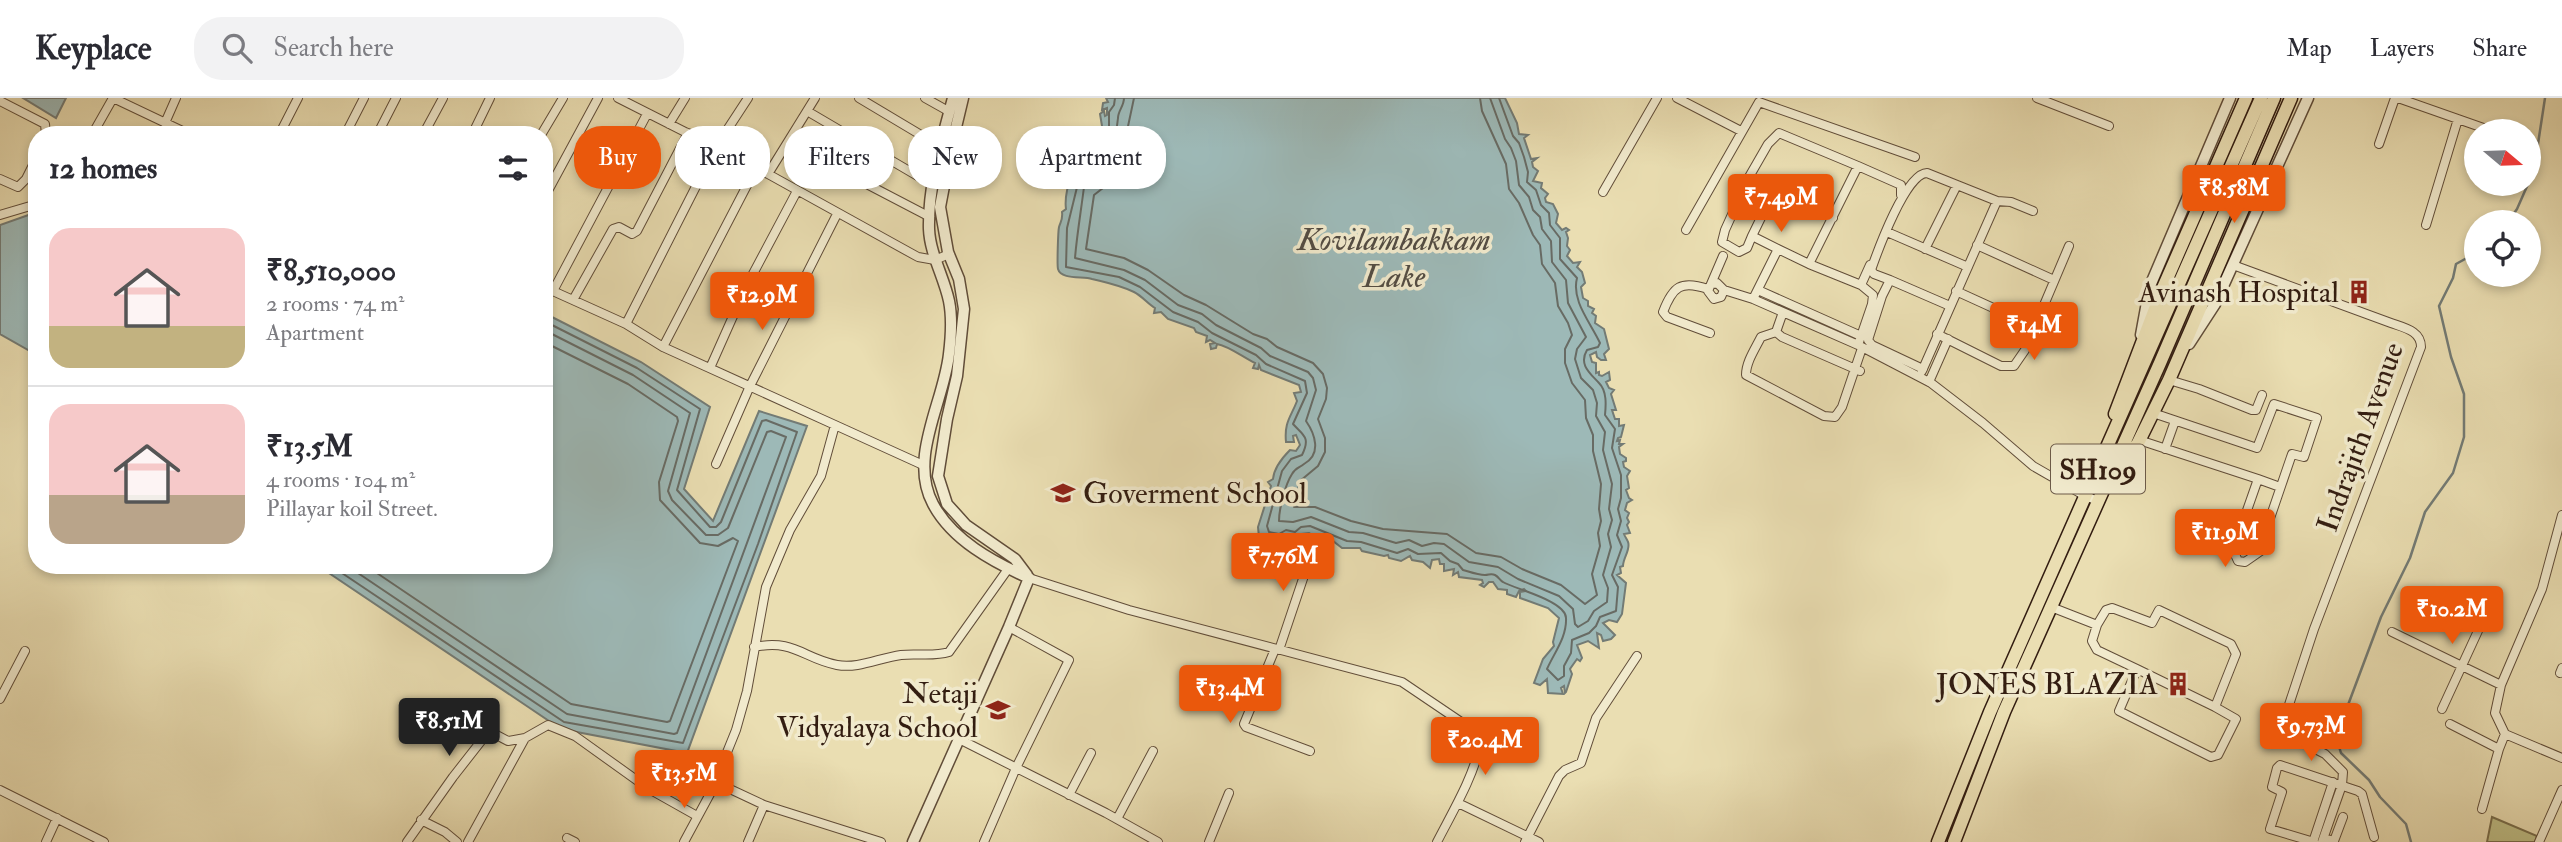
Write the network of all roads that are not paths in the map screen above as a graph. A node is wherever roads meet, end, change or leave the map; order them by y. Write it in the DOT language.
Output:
graph roads {
  1 [pos="113,98"];
  2 [pos="176,98"];
  3 [pos="298,98"];
  4 [pos="364,98"];
  5 [pos="396,98"];
  6 [pos="443,98"];
  7 [pos="490,98"];
  8 [pos="563,98"];
  9 [pos="598,98"];
  10 [pos="618,98"];
  11 [pos="684,98"];
  12 [pos="748,98"];
  13 [pos="815,98"];
  14 [pos="859,98"];
  15 [pos="925,98"];
  16 [pos="953,98"];
  17 [pos="963,98"];
  18 [pos="1657,98"];
  19 [pos="1677,98"];
  20 [pos="2037,98"];
  21 [pos="2230,98"];
  22 [pos="2246,98"];
  23 [pos="2261,98"];
  24 [pos="2274,98"];
  25 [pos="2291,98"];
  26 [pos="2308,98"];
  27 [pos="2397,98"];
  28 [pos="0,101"];
  29 [pos="807,111"];
  30 [pos="950,112"];
  31 [pos="647,114"];
  32 [pos="2458,119"];
  33 [pos="2464,121"];
  34 [pos="165,123"];
  35 [pos="669,124"];
  36 [pos="45,126"];
  37 [pos="97,126"];
  38 [pos="172,126"];
  39 [pos="284,126"];
  40 [pos="350,126"];
  41 [pos="382,126"];
  42 [pos="428,126"];
  43 [pos="476,126"];
  44 [pos="546,126"];
  45 [pos="730,126"];
  46 [pos="798,126"];
  47 [pos="946,126"];
  48 [pos="2109,126"];
  49 [pos="675,127"];
  50 [pos="908,127"];
  51 [pos="1741,131"];
  52 [pos="2379,144"];
  53 [pos="784,148"];
  54 [pos="1915,157"];
  55 [pos="675,158"];
  56 [pos="1858,166"];
  57 [pos="908,170"];
  58 [pos="770,171"];
  59 [pos="28,175"];
  60 [pos="770,175"];
  61 [pos="1749,177"];
  62 [pos="0,179"];
  63 [pos="553,181"];
  64 [pos="1957,185"];
  65 [pos="695,189"];
  66 [pos="746,189"];
  67 [pos="877,189"];
  68 [pos="933,189"];
  69 [pos="797,191"];
  70 [pos="1774,191"];
  71 [pos="1603,192"];
  72 [pos="1997,201"];
  73 [pos="28,207"];
  74 [pos="2033,211"];
  75 [pos="837,214"];
  76 [pos="0,215"];
  77 [pos="930,217"];
  78 [pos="1833,218"];
  79 [pos="2426,225"];
  80 [pos="1686,230"];
  81 [pos="1887,232"];
  82 [pos="1752,236"];
  83 [pos="1978,245"];
  84 [pos="2068,246"];
  85 [pos="1778,249"];
  86 [pos="1926,249"];
  87 [pos="949,254"];
  88 [pos="1723,256"];
  89 [pos="935,260"];
  90 [pos="1809,264"];
  91 [pos="2233,265"];
  92 [pos="1968,267"];
  93 [pos="2054,279"];
  94 [pos="1890,280"];
  95 [pos="553,282"];
  96 [pos="1861,285"];
  97 [pos="1710,287"];
  98 [pos="1724,290"];
  99 [pos="553,291"];
  100 [pos="1956,291"];
  101 [pos="1756,295"];
  102 [pos="573,300"];
  103 [pos="1950,306"];
  104 [pos="1783,312"];
  105 [pos="626,324"];
  106 [pos="2035,327"];
  107 [pos="1776,332"];
  108 [pos="1710,333"];
  109 [pos="1937,334"];
  110 [pos="1861,336"];
  111 [pos="1948,339"];
  112 [pos="663,347"];
  113 [pos="1860,347"];
  114 [pos="2138,352"];
  115 [pos="2177,361"];
  116 [pos="710,368"];
  117 [pos="1923,369"];
  118 [pos="1857,370"];
  119 [pos="1919,378"];
  120 [pos="2169,380"];
  121 [pos="1928,382"];
  122 [pos="750,386"];
  123 [pos="2262,395"];
  124 [pos="2152,413"];
  125 [pos="2175,421"];
  126 [pos="835,425"];
  127 [pos="2139,440"];
  128 [pos="2165,449"];
  129 [pos="716,464"];
  130 [pos="923,465"];
  131 [pos="2097,470"];
  132 [pos="2258,480"];
  133 [pos="2280,487"];
  134 [pos="2097,496"];
  135 [pos="2562,515"];
  136 [pos="2244,519"];
  137 [pos="2268,546"];
  138 [pos="1314,547"];
  139 [pos="1008,569"];
  140 [pos="1029,578"];
  141 [pos="2051,607"];
  142 [pos="2483,620"];
  143 [pos="2097,625"];
  144 [pos="1009,627"];
  145 [pos="2392,632"];
  146 [pos="754,647"];
  147 [pos="1277,649"];
  148 [pos="25,651"];
  149 [pos="1637,656"];
  150 [pos="2462,667"];
  151 [pos="2137,668"];
  152 [pos="2501,685"];
  153 [pos="1,694"];
  154 [pos="2215,707"];
  155 [pos="2442,709"];
  156 [pos="2450,724"];
  157 [pos="2505,734"];
  158 [pos="525,738"];
  159 [pos="959,739"];
  160 [pos="2499,749"];
  161 [pos="1153,751"];
  162 [pos="1310,751"];
  163 [pos="1091,753"];
  164 [pos="2562,758"];
  165 [pos="1016,768"];
  166 [pos="715,782"];
  167 [pos="2333,782"];
  168 [pos="2342,785"];
  169 [pos="0,790"];
  170 [pos="2562,790"];
  171 [pos="1229,793"];
  172 [pos="1069,795"];
  173 [pos="1458,803"];
  174 [pos="764,805"];
  175 [pos="2482,809"];
  176 [pos="698,816"];
  177 [pos="2343,817"];
  178 [pos="57,818"];
  179 [pos="1117,819"];
  180 [pos="421,820"];
  181 [pos="2374,837"];
  182 [pos="1527,839"];
  183 [pos="2323,840"];
  184 [pos="46,842"];
  185 [pos="104,842"];
  186 [pos="407,842"];
  187 [pos="457,842"];
  188 [pos="468,842"];
  189 [pos="684,842"];
  190 [pos="748,842"];
  191 [pos="881,842"];
  192 [pos="912,842"];
  193 [pos="984,842"];
  194 [pos="1157,842"];
  195 [pos="1209,842"];
  196 [pos="1437,842"];
  197 [pos="1539,842"];
  198 [pos="1938,842"];
  199 [pos="1954,842"];
  200 [pos="2314,842"];
  201 [pos="2334,842"];
  202 [pos="2539,842"];
  1 -- 34 [label="street"];
  1 -- 37 [label="street"];
  2 -- 34 [label="street"];
  3 -- 39 [label="street"];
  4 -- 40 [label="street"];
  5 -- 41 [label="street"];
  6 -- 42 [label="street"];
  7 -- 43 [label="street"];
  8 -- 44 [label="street"];
  9 -- 63 [label="street"];
  10 -- 31 [label="street"];
  11 -- 35 [label="street"];
  12 -- 45 [label="street"];
  13 -- 29 [label="street"];
  14 -- 50 [label="street"];
  15 -- 30 [label="street"];
  16 -- 30 [label="street"];
  17 -- 87 [label="street"];
  18 -- 71 [label="street"];
  19 -- 51 [label="street"];
  20 -- 48 [label="street"];
  21 -- 114 [label="street"];
  22 -- 114 [label="main road"];
  23 -- 131 [label="main road, SH109"];
  24 -- 134 [label="main road, SH109"];
  25 -- 115 [label="main road"];
  26 -- 91 [label="street"];
  27 -- 32 [label="street"];
  27 -- 52 [label="street"];
  28 -- 36 [label="street"];
  29 -- 46 [label="street"];
  29 -- 57 [label="street"];
  30 -- 47 [label="street"];
  31 -- 35 [label="street"];
  31 -- 95 [label="street"];
  32 -- 33 [label="street"];
  32 -- 79 [label="street"];
  34 -- 38 [label="street"];
  35 -- 49 [label="street"];
  51 -- 54 [label="street"];
  51 -- 80 [label="street"];
  53 -- 58 [label="street"];
  55 -- 102 [label="street"];
  56 -- 61 [label="street"];
  56 -- 78 [label="street"];
  56 -- 96 [label="street"];
  59 -- 62 [label="street"];
  60 -- 69 [label="street"];
  61 -- 70 [label="street"];
  61 -- 82 [label="street"];
  64 -- 72 [label="street"];
  64 -- 81 [label="street"];
  64 -- 86 [label="street"];
  65 -- 105 [label="street"];
  66 -- 112 [label="street"];
  67 -- 77 [label="street"];
  68 -- 77 [label="street"];
  69 -- 75 [label="street"];
  69 -- 116 [label="street"];
  70 -- 78 [label="street"];
  70 -- 82 [label="street"];
  72 -- 74 [label="street"];
  72 -- 83 [label="street"];
  73 -- 76 [label="street"];
  75 -- 89 [label="street"];
  75 -- 122 [label="street"];
  77 -- 89 [label="street"];
  78 -- 90 [label="street"];
  81 -- 86 [label="street"];
  81 -- 94 [label="street"];
  82 -- 85 [label="street"];
  83 -- 92 [label="street"];
  83 -- 93 [label="street"];
  84 -- 93 [label="street"];
  85 -- 90 [label="street"];
  85 -- 101 [label="street"];
  86 -- 92 [label="street"];
  87 -- 89 [label="street"];
  87 -- 140 [label="street"];
  88 -- 97 [label="street"];
  89 -- 130 [label="street"];
  90 -- 96 [label="street"];
  91 -- 115 [label="street"];
  91 -- 168 [label="street, Indrajith Avenue"];
  92 -- 100 [label="street"];
  93 -- 106 [label="street"];
  94 -- 103 [label="street"];
  94 -- 117 [label="street"];
  96 -- 110 [label="street"];
  97 -- 98 [label="street"];
  97 -- 98 [label="street"];
  97 -- 108 [label="street"];
  98 -- 101 [label="street"];
  99 -- 102 [label="street"];
  100 -- 103 [label="street"];
  100 -- 106 [label="street"];
  101 -- 104 [label="street"];
  101 -- 110 [label="street"];
  102 -- 105 [label="street"];
  103 -- 109 [label="street"];
  104 -- 107 [label="street"];
  104 -- 113 [label="street"];
  105 -- 112 [label="street"];
  106 -- 111 [label="street"];
  107 -- 118 [label="street"];
  107 -- 118 [label="street"];
  109 -- 111 [label="street"];
  109 -- 117 [label="street"];
  110 -- 113 [label="street"];
  111 -- 121 [label="street"];
  112 -- 116 [label="street"];
  113 -- 118 [label="street"];
  113 -- 119 [label="street"];
  114 -- 131 [label="main road"];
  115 -- 120 [label="main road"];
  116 -- 122 [label="street"];
  117 -- 119 [label="street"];
  119 -- 121 [label="street"];
  120 -- 123 [label="street"];
  120 -- 124 [label="main road"];
  121 -- 134 [label="street"];
  122 -- 126 [label="street"];
  122 -- 129 [label="street"];
  124 -- 125 [label="street"];
  124 -- 127 [label="main road"];
  125 -- 128 [label="street"];
  125 -- 133 [label="street"];
  126 -- 130 [label="street"];
  126 -- 146 [label="street"];
  127 -- 128 [label="street"];
  127 -- 134 [label="main road"];
  128 -- 132 [label="street"];
  130 -- 139 [label="street"];
  131 -- 134 [label="main road, SH109"];
  132 -- 133 [label="street"];
  132 -- 136 [label="street"];
  133 -- 136 [label="street"];
  134 -- 141 [label="main road, SH109"];
  134 -- 198 [label="main road, SH109"];
  135 -- 152 [label="street"];
  136 -- 137 [label="street"];
  138 -- 147 [label="street"];
  139 -- 140 [label="street"];
  139 -- 146 [label="street"];
  140 -- 144 [label="street"];
  140 -- 147 [label="street"];
  141 -- 143 [label="street"];
  141 -- 199 [label="main road, SH109"];
  142 -- 150 [label="street"];
  143 -- 151 [label="street"];
  143 -- 154 [label="street"];
  144 -- 159 [label="street"];
  144 -- 165 [label="street"];
  145 -- 150 [label="street"];
  146 -- 166 [label="street"];
  147 -- 162 [label="street"];
  147 -- 173 [label="street"];
  148 -- 153 [label="street"];
  149 -- 182 [label="street"];
  150 -- 152 [label="street"];
  150 -- 155 [label="street"];
  151 -- 154 [label="street"];
  151 -- 154 [label="street"];
  152 -- 157 [label="street"];
  156 -- 160 [label="street"];
  157 -- 160 [label="street"];
  157 -- 164 [label="street"];
  158 -- 176 [label="street"];
  158 -- 180 [label="street"];
  158 -- 188 [label="street"];
  159 -- 165 [label="street"];
  159 -- 192 [label="street"];
  160 -- 175 [label="street"];
  161 -- 179 [label="street"];
  163 -- 172 [label="street"];
  165 -- 172 [label="street"];
  165 -- 193 [label="street"];
  166 -- 174 [label="street"];
  166 -- 176 [label="street"];
  167 -- 168 [label="street"];
  167 -- 200 [label="street"];
  167 -- 200 [label="street"];
  168 -- 181 [label="street"];
  168 -- 183 [label="street"];
  169 -- 178 [label="street"];
  170 -- 202 [label="street"];
  171 -- 195 [label="street"];
  172 -- 179 [label="street"];
  173 -- 182 [label="street"];
  173 -- 196 [label="street"];
  174 -- 190 [label="street"];
  174 -- 191 [label="street"];
  176 -- 189 [label="street"];
  177 -- 201 [label="street"];
  178 -- 184 [label="street"];
  178 -- 185 [label="street"];
  179 -- 194 [label="street"];
  180 -- 186 [label="street"];
  180 -- 187 [label="street"];
  182 -- 197 [label="street"];
  183 -- 201 [label="street"];
}
